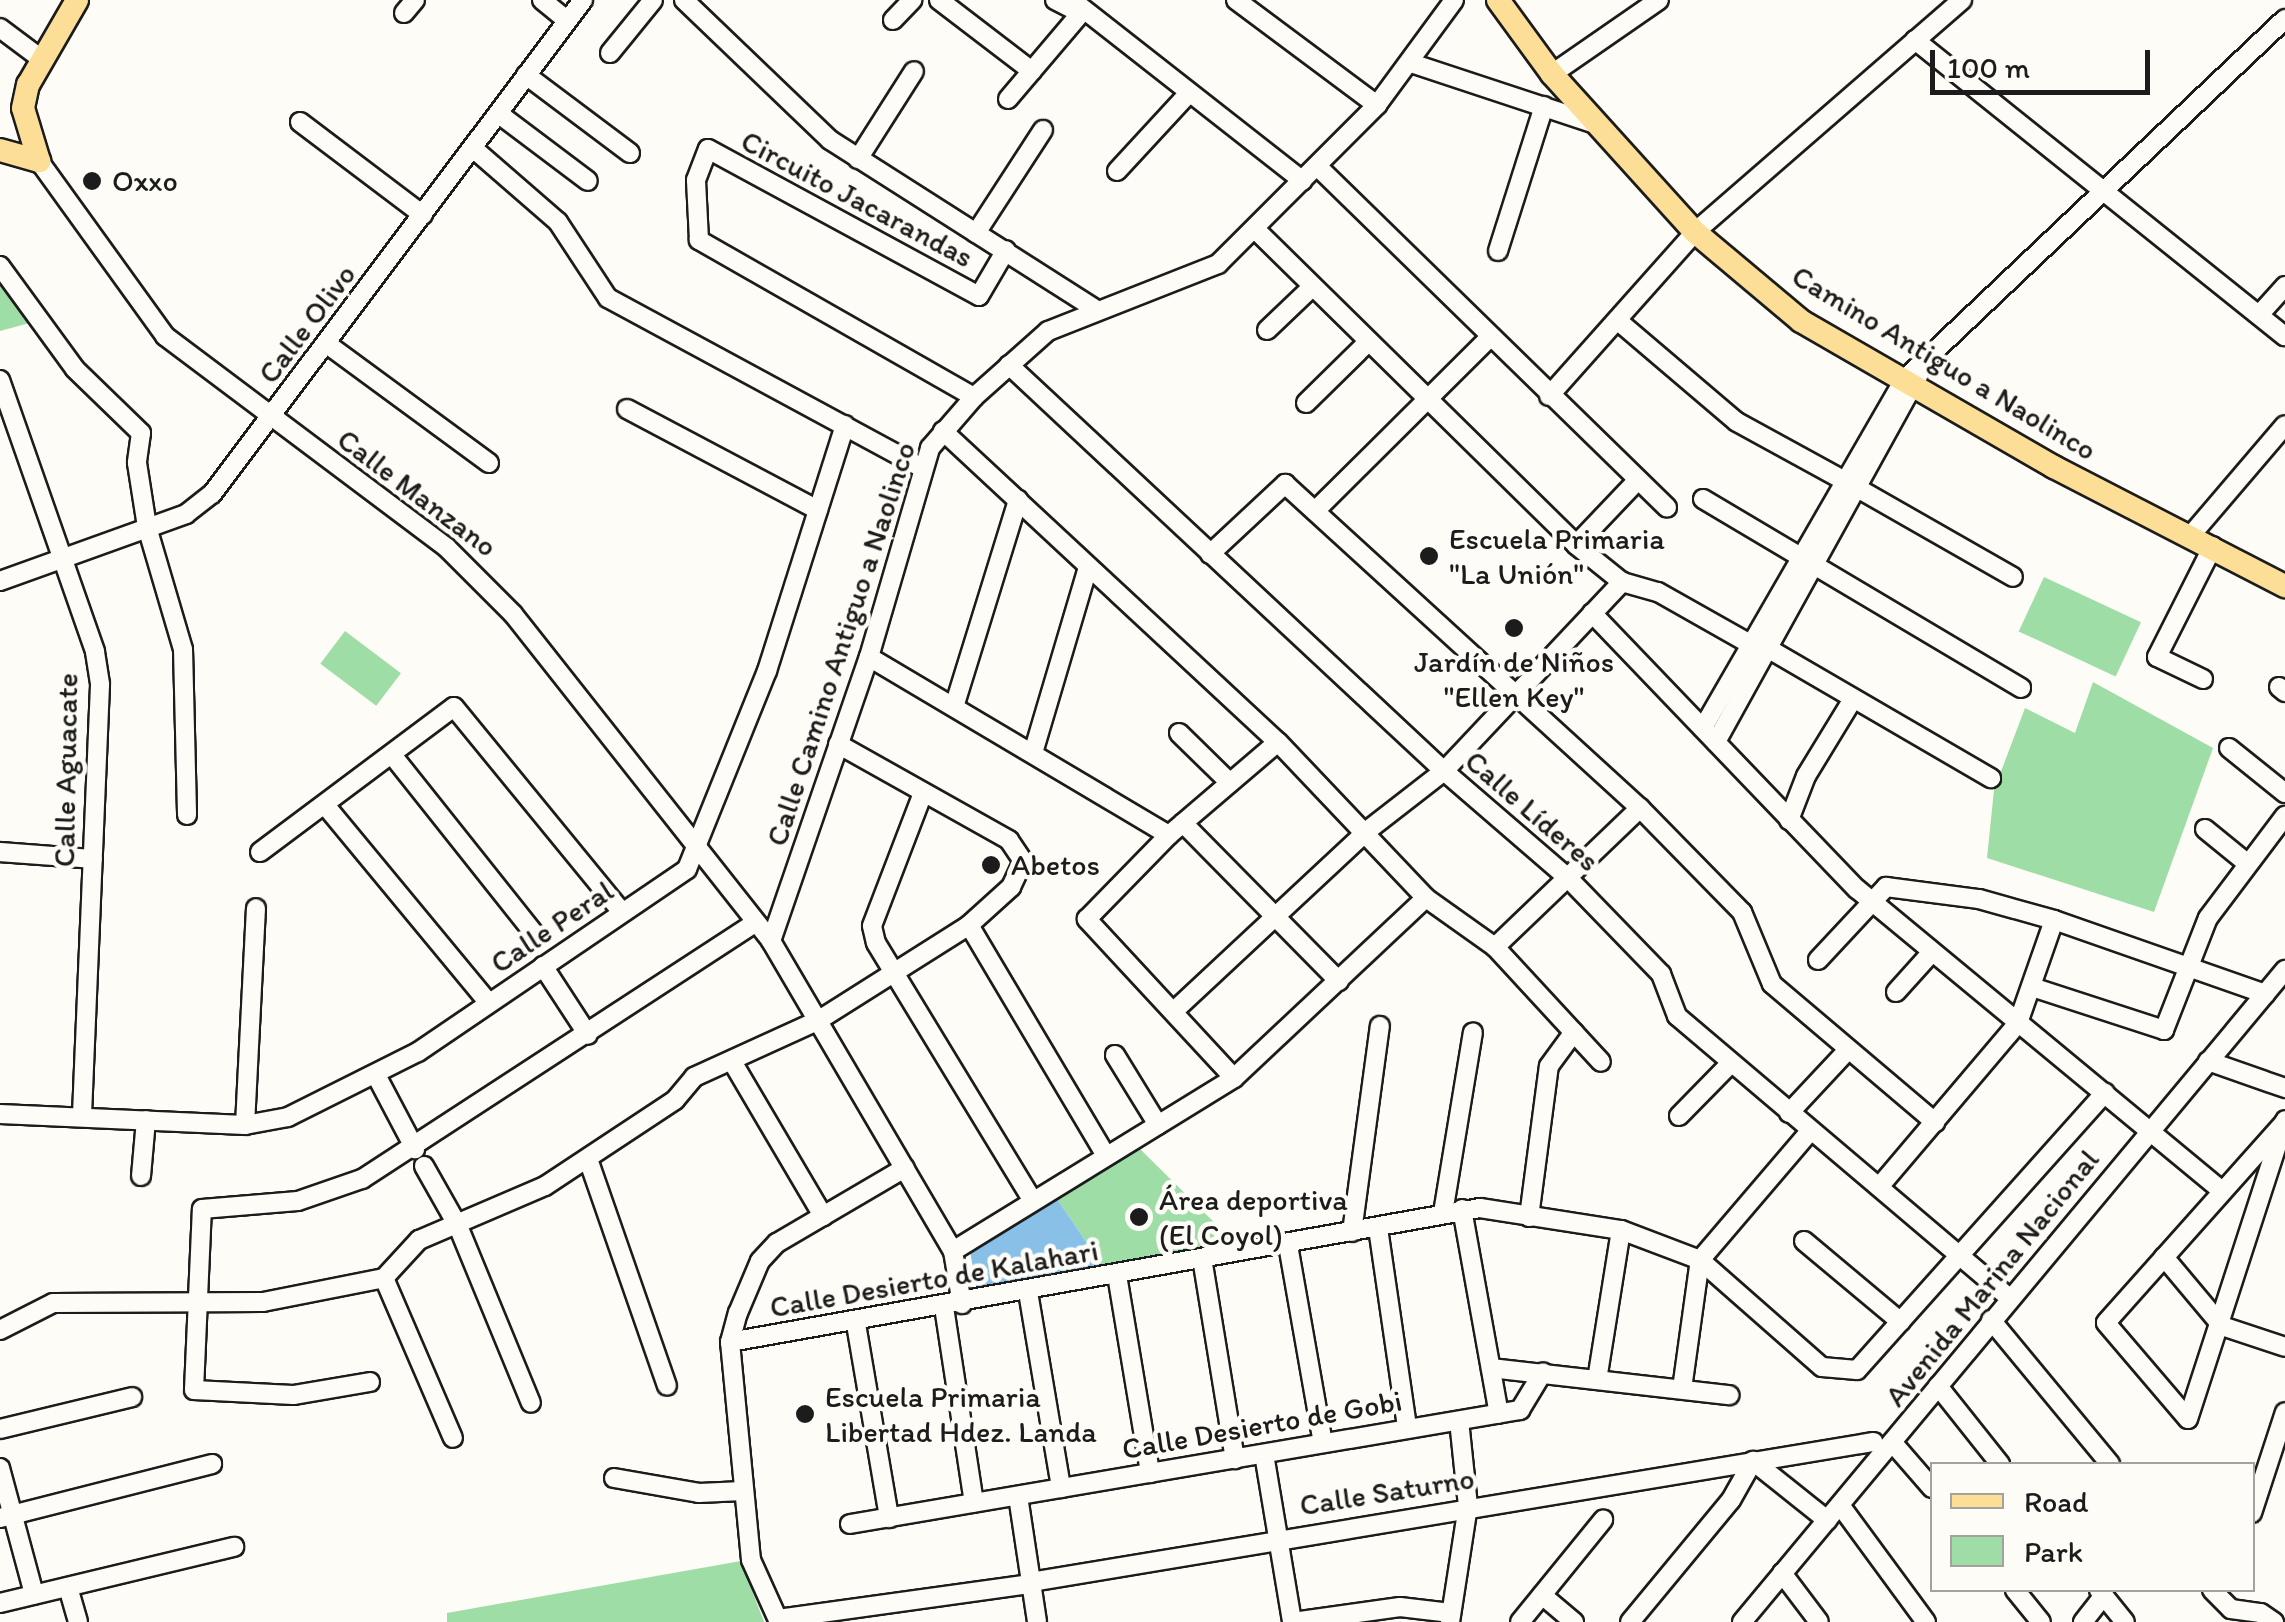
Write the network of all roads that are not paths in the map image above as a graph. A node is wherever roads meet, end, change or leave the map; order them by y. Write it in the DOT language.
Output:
graph roads {
  1 [pos="76,0"];
  2 [pos="542,0"];
  3 [pos="583,0"];
  4 [pos="653,0"];
  5 [pos="684,0"];
  6 [pos="912,0"];
  7 [pos="939,0"];
  8 [pos="1054,0"];
  9 [pos="1236,0"];
  10 [pos="1454,0"];
  11 [pos="1498,0"];
  12 [pos="1659,0"];
  13 [pos="1962,0"];
  14 [pos="1076,6"];
  15 [pos="1260,7"];
  16 [pos="2285,19"];
  17 [pos="567,20"];
  18 [pos="893,20"];
  19 [pos="0,28"];
  20 [pos="1914,40"];
  21 [pos="610,53"];
  22 [pos="40,58"];
  23 [pos="1411,62"];
  24 [pos="914,70"];
  25 [pos="1032,71"];
  26 [pos="1552,74"];
  27 [pos="526,75"];
  28 [pos="1189,93"];
  29 [pos="1008,98"];
  30 [pos="1377,105"];
  31 [pos="1544,106"];
  32 [pos="11,110"];
  33 [pos="499,114"];
  34 [pos="300,122"];
  35 [pos="1595,124"];
  36 [pos="1043,130"];
  37 [pos="474,149"];
  38 [pos="0,150"];
  39 [pos="630,153"];
  40 [pos="858,159"];
  41 [pos="39,160"];
  42 [pos="1318,166"];
  43 [pos="1117,171"];
  44 [pos="588,181"];
  45 [pos="1303,181"];
  46 [pos="2102,193"];
  47 [pos="423,215"];
  48 [pos="1256,230"];
  49 [pos="1695,232"];
  50 [pos="976,233"];
  51 [pos="1006,250"];
  52 [pos="1498,251"];
  53 [pos="0,266"];
  54 [pos="2285,286"];
  55 [pos="1312,287"];
  56 [pos="1094,308"];
  57 [pos="2259,315"];
  58 [pos="1617,320"];
  59 [pos="1268,330"];
  60 [pos="2285,336"];
  61 [pos="1490,338"];
  62 [pos="1367,343"];
  63 [pos="327,344"];
  64 [pos="1010,365"];
  65 [pos="0,380"];
  66 [pos="1909,382"];
  67 [pos="1550,396"];
  68 [pos="974,397"];
  69 [pos="1306,403"];
  70 [pos="1426,403"];
  71 [pos="626,409"];
  72 [pos="270,420"];
  73 [pos="2285,425"];
  74 [pos="845,426"];
  75 [pos="943,431"];
  76 [pos="489,462"];
  77 [pos="922,468"];
  78 [pos="1638,480"];
  79 [pos="1851,484"];
  80 [pos="1703,499"];
  81 [pos="1018,500"];
  82 [pos="1667,507"];
  83 [pos="818,510"];
  84 [pos="1315,511"];
  85 [pos="147,527"];
  86 [pos="2202,540"];
  87 [pos="1576,545"];
  88 [pos="1210,554"];
  89 [pos="64,558"];
  90 [pos="1807,561"];
  91 [pos="1088,567"];
  92 [pos="2013,577"];
  93 [pos="0,582"];
  94 [pos="1622,582"];
  95 [pos="2285,586"];
  96 [pos="1592,613"];
  97 [pos="1750,644"];
  98 [pos="1769,649"];
  99 [pos="869,657"];
  100 [pos="2203,680"];
  101 [pos="2021,688"];
  102 [pos="1512,697"];
  103 [pos="1853,699"];
  104 [pos="954,707"];
  105 [pos="1179,733"];
  106 [pos="1709,735"];
  107 [pos="1278,742"];
  108 [pos="838,744"];
  109 [pos="2229,748"];
  110 [pos="1033,753"];
  111 [pos="393,756"];
  112 [pos="1444,771"];
  113 [pos="1991,778"];
  114 [pos="1230,783"];
  115 [pos="923,793"];
  116 [pos="2285,794"];
  117 [pos="325,804"];
  118 [pos="1640,808"];
  119 [pos="187,815"];
  120 [pos="2285,816"];
  121 [pos="1789,820"];
  122 [pos="1176,829"];
  123 [pos="2204,829"];
  124 [pos="1368,830"];
  125 [pos="0,852"];
  126 [pos="260,852"];
  127 [pos="699,852"];
  128 [pos="93,859"];
  129 [pos="2248,864"];
  130 [pos="1568,878"];
  131 [pos="1426,898"];
  132 [pos="1870,900"];
  133 [pos="256,908"];
  134 [pos="622,912"];
  135 [pos="1275,913"];
  136 [pos="2054,920"];
  137 [pos="756,922"];
  138 [pos="969,925"];
  139 [pos="534,933"];
  140 [pos="771,940"];
  141 [pos="1494,947"];
  142 [pos="1932,952"];
  143 [pos="1818,960"];
  144 [pos="2186,965"];
  145 [pos="543,966"];
  146 [pos="895,973"];
  147 [pos="1339,981"];
  148 [pos="2278,982"];
  149 [pos="2032,987"];
  150 [pos="1896,992"];
  151 [pos="488,1003"];
  152 [pos="1174,1011"];
  153 [pos="819,1020"];
  154 [pos="2018,1024"];
  155 [pos="1380,1026"];
  156 [pos="1473,1032"];
  157 [pos="1574,1032"];
  158 [pos="588,1034"];
  159 [pos="1848,1050"];
  160 [pos="1115,1055"];
  161 [pos="2208,1061"];
  162 [pos="1601,1062"];
  163 [pos="734,1063"];
  164 [pos="1730,1064"];
  165 [pos="376,1076"];
  166 [pos="1234,1078"];
  167 [pos="2285,1088"];
  168 [pos="2104,1092"];
  169 [pos="1789,1113"];
  170 [pos="0,1114"];
  171 [pos="1679,1116"];
  172 [pos="82,1117"];
  173 [pos="146,1120"];
  174 [pos="1936,1122"];
  175 [pos="2284,1122"];
  176 [pos="245,1125"];
  177 [pos="1158,1125"];
  178 [pos="2150,1130"];
  179 [pos="1810,1131"];
  180 [pos="1105,1154"];
  181 [pos="420,1158"];
  182 [pos="588,1159"];
  183 [pos="905,1168"];
  184 [pos="142,1176"];
  185 [pos="1880,1187"];
  186 [pos="2222,1191"];
  187 [pos="1032,1200"];
  188 [pos="1452,1211"];
  189 [pos="823,1216"];
  190 [pos="1529,1217"];
  191 [pos="458,1226"];
  192 [pos="1378,1228"];
  193 [pos="1621,1230"];
  194 [pos="1352,1232"];
  195 [pos="1804,1241"];
  196 [pos="1288,1245"];
  197 [pos="953,1251"];
  198 [pos="1959,1255"];
  199 [pos="2164,1257"];
  200 [pos="1202,1258"];
  201 [pos="1700,1260"];
  202 [pos="1117,1274"];
  203 [pos="384,1278"];
  204 [pos="1028,1292"];
  205 [pos="2010,1298"];
  206 [pos="196,1299"];
  207 [pos="953,1306"];
  208 [pos="1991,1320"];
  209 [pos="1901,1322"];
  210 [pos="856,1324"];
  211 [pos="2222,1326"];
  212 [pos="0,1330"];
  213 [pos="730,1342"];
  214 [pos="2285,1346"];
  215 [pos="1491,1368"];
  216 [pos="1543,1372"];
  217 [pos="1597,1380"];
  218 [pos="370,1382"];
  219 [pos="667,1386"];
  220 [pos="1938,1386"];
  221 [pos="1682,1389"];
  222 [pos="1729,1395"];
  223 [pos="132,1398"];
  224 [pos="530,1402"];
  225 [pos="2285,1412"];
  226 [pos="1498,1414"];
  227 [pos="1459,1421"];
  228 [pos="1407,1427"];
  229 [pos="0,1429"];
  230 [pos="453,1438"];
  231 [pos="1883,1442"];
  232 [pos="1323,1443"];
  233 [pos="1264,1454"];
  234 [pos="2278,1457"];
  235 [pos="1235,1458"];
  236 [pos="1753,1460"];
  237 [pos="1998,1462"];
  238 [pos="2108,1462"];
  239 [pos="212,1464"];
  240 [pos="0,1468"];
  241 [pos="1150,1474"];
  242 [pos="614,1478"];
  243 [pos="1930,1486"];
  244 [pos="1061,1488"];
  245 [pos="743,1491"];
  246 [pos="1018,1496"];
  247 [pos="974,1503"];
  248 [pos="1840,1505"];
  249 [pos="1468,1506"];
  250 [pos="2255,1506"];
  251 [pos="6,1517"];
  252 [pos="889,1518"];
  253 [pos="1603,1520"];
  254 [pos="1826,1520"];
  255 [pos="850,1524"];
  256 [pos="1281,1536"];
  257 [pos="234,1547"];
  258 [pos="1782,1574"];
  259 [pos="1027,1583"];
  260 [pos="68,1587"];
  261 [pos="2017,1592"];
  262 [pos="2101,1592"];
  263 [pos="2214,1592"];
  264 [pos="34,1594"];
  265 [pos="1542,1595"];
  266 [pos="0,1603"];
  267 [pos="1373,1616"];
  268 [pos="1450,1618"];
  269 [pos="778,1621"];
  270 [pos="78,1622"];
  271 [pos="1038,1622"];
  272 [pos="1292,1622"];
  273 [pos="1520,1622"];
  274 [pos="1574,1622"];
  275 [pos="1630,1622"];
  276 [pos="1742,1622"];
  277 [pos="1819,1622"];
  278 [pos="1926,1622"];
  279 [pos="2041,1622"];
  280 [pos="2083,1622"];
  281 [pos="2125,1622"];
  282 [pos="2274,1622"];
  1 -- 22 [label="main road"];
  2 -- 17 [label="street"];
  3 -- 17 [label="street, Calle Olivo"];
  4 -- 21 [label="street"];
  5 -- 40 [label="street"];
  6 -- 18 [label="street"];
  7 -- 25 [label="street"];
  8 -- 14 [label="street"];
  9 -- 15 [label="street"];
  10 -- 23 [label="street, Calle Camino Antiguo a Naolinco"];
  11 -- 26 [label="main road, Camino Antiguo a Naolinco"];
  12 -- 26 [label="street"];
  13 -- 20 [label="street"];
  14 -- 25 [label="street"];
  14 -- 28 [label="street"];
  15 -- 30 [label="street"];
  16 -- 46 [label="street"];
  17 -- 27 [label="street, Calle Olivo"];
  19 -- 22 [label="street"];
  20 -- 46 [label="street"];
  20 -- 49 [label="street"];
  22 -- 32 [label="main road"];
  23 -- 30 [label="street, Calle Camino Antiguo a Naolinco"];
  23 -- 31 [label="street"];
  24 -- 40 [label="street"];
  25 -- 29 [label="street"];
  26 -- 35 [label="main road, Camino Antiguo a Naolinco"];
  27 -- 33 [label="street, Calle Olivo"];
  27 -- 39 [label="street"];
  28 -- 43 [label="street"];
  28 -- 45 [label="street"];
  30 -- 42 [label="street, Calle Camino Antiguo a Naolinco"];
  31 -- 35 [label="street"];
  31 -- 52 [label="street"];
  32 -- 41 [label="main road, Calle Manzano"];
  33 -- 37 [label="street, Calle Olivo"];
  33 -- 44 [label="street"];
  34 -- 47 [label="street"];
  35 -- 49 [label="main road, Camino Antiguo a Naolinco"];
  36 -- 50 [label="street"];
  37 -- 47 [label="street, Calle Olivo"];
  37 -- 74 [label="street"];
  38 -- 41 [label="main road"];
  40 -- 50 [label="street"];
  41 -- 72 [label="street, Calle Manzano"];
  42 -- 45 [label="street, Calle Camino Antiguo a Naolinco"];
  42 -- 61 [label="street"];
  45 -- 48 [label="street, Calle Camino Antiguo a Naolinco"];
  46 -- 57 [label="street"];
  46 -- 66 [label="street"];
  47 -- 63 [label="street, Calle Olivo"];
  48 -- 55 [label="street"];
  48 -- 56 [label="street, Calle Camino Antiguo a Naolinco"];
  49 -- 58 [label="street"];
  49 -- 66 [label="main road, Camino Antiguo a Naolinco"];
  50 -- 51 [label="street"];
  51 -- 56 [label="street"];
  51 -- 68 [label="street, Circuito Jacarandas"];
  53 -- 85 [label="street"];
  54 -- 57 [label="street"];
  55 -- 59 [label="street"];
  55 -- 62 [label="street"];
  56 -- 64 [label="street, Calle Camino Antiguo a Naolinco"];
  57 -- 60 [label="street"];
  58 -- 67 [label="street"];
  58 -- 79 [label="street"];
  61 -- 67 [label="street"];
  61 -- 70 [label="street"];
  62 -- 69 [label="street"];
  62 -- 70 [label="street"];
  63 -- 72 [label="street, Calle Olivo"];
  63 -- 76 [label="street"];
  64 -- 68 [label="street, Calle Camino Antiguo a Naolinco"];
  64 -- 88 [label="street, Calle Líderes"];
  65 -- 89 [label="street, Calle Aguacate"];
  66 -- 79 [label="street"];
  66 -- 86 [label="main road, Camino Antiguo a Naolinco"];
  67 -- 78 [label="street"];
  68 -- 75 [label="street, Calle Camino Antiguo a Naolinco"];
  70 -- 84 [label="street"];
  70 -- 87 [label="street"];
  71 -- 83 [label="street"];
  72 -- 85 [label="street, Calle Olivo"];
  72 -- 127 [label="street, Calle Manzano"];
  73 -- 86 [label="street"];
  74 -- 77 [label="street"];
  74 -- 83 [label="street, Calle Peral"];
  75 -- 77 [label="street, Calle Camino Antiguo a Naolinco"];
  75 -- 81 [label="street"];
  77 -- 99 [label="street, Calle Camino Antiguo a Naolinco"];
  78 -- 82 [label="street"];
  78 -- 87 [label="street"];
  79 -- 90 [label="street"];
  79 -- 92 [label="street"];
  80 -- 90 [label="street"];
  81 -- 91 [label="street"];
  81 -- 104 [label="street"];
  83 -- 127 [label="street, Calle Peral"];
  84 -- 88 [label="street"];
  84 -- 102 [label="street"];
  85 -- 89 [label="street, Calle Olivo"];
  85 -- 119 [label="street"];
  86 -- 95 [label="main road, Camino Antiguo a Naolinco"];
  86 -- 100 [label="street"];
  87 -- 94 [label="street"];
  88 -- 112 [label="street, Calle Líderes"];
  89 -- 93 [label="street, Calle Olivo"];
  89 -- 128 [label="street, Calle Aguacate"];
  90 -- 97 [label="street"];
  90 -- 98 [label="street"];
  90 -- 101 [label="street"];
  91 -- 107 [label="street"];
  91 -- 110 [label="street"];
  94 -- 96 [label="street"];
  94 -- 97 [label="street"];
  96 -- 102 [label="street"];
  96 -- 106 [label="street"];
  97 -- 106 [label="street"];
  98 -- 103 [label="street"];
  98 -- 106 [label="street"];
  99 -- 104 [label="street"];
  99 -- 108 [label="street, Calle Camino Antiguo a Naolinco"];
  102 -- 112 [label="street"];
  102 -- 118 [label="street"];
  103 -- 113 [label="street"];
  103 -- 121 [label="street"];
  104 -- 110 [label="street"];
  105 -- 114 [label="street"];
  106 -- 121 [label="street"];
  107 -- 114 [label="street"];
  107 -- 124 [label="street"];
  108 -- 115 [label="street"];
  108 -- 140 [label="street, Calle Camino Antiguo a Naolinco"];
  109 -- 116 [label="street"];
  110 -- 122 [label="street"];
  111 -- 117 [label="street"];
  111 -- 134 [label="street"];
  111 -- 139 [label="street"];
  112 -- 124 [label="street"];
  112 -- 130 [label="street, Calle Líderes"];
  114 -- 122 [label="street"];
  115 -- 138 [label="street"];
  115 -- 146 [label="street"];
  117 -- 126 [label="street"];
  117 -- 151 [label="street"];
  118 -- 130 [label="street"];
  118 -- 159 [label="street"];
  120 -- 129 [label="street"];
  121 -- 132 [label="street"];
  122 -- 135 [label="street"];
  122 -- 152 [label="street"];
  123 -- 129 [label="street"];
  124 -- 131 [label="street"];
  124 -- 135 [label="street"];
  125 -- 128 [label="street"];
  127 -- 134 [label="street, Calle Peral"];
  127 -- 137 [label="street, Calle Manzano"];
  128 -- 172 [label="street, Calle Aguacate"];
  129 -- 144 [label="street"];
  130 -- 141 [label="street"];
  130 -- 164 [label="street, Calle Líderes"];
  131 -- 141 [label="street"];
  131 -- 147 [label="street"];
  132 -- 136 [label="street"];
  132 -- 142 [label="street"];
  132 -- 143 [label="street"];
  133 -- 176 [label="street"];
  134 -- 145 [label="street, Calle Peral"];
  135 -- 147 [label="street"];
  135 -- 152 [label="street"];
  136 -- 144 [label="street"];
  136 -- 149 [label="street"];
  137 -- 140 [label="street, Calle Manzano"];
  137 -- 158 [label="street"];
  138 -- 146 [label="street"];
  138 -- 180 [label="street"];
  140 -- 153 [label="street, Calle Manzano"];
  141 -- 157 [label="street"];
  142 -- 150 [label="street"];
  142 -- 154 [label="street"];
  144 -- 148 [label="street"];
  144 -- 149 [label="street"];
  145 -- 151 [label="street, Calle Peral"];
  145 -- 158 [label="street"];
  146 -- 153 [label="street"];
  146 -- 187 [label="street"];
  147 -- 166 [label="street"];
  148 -- 161 [label="street, Avenida Marina Nacional"];
  149 -- 154 [label="street"];
  151 -- 165 [label="street, Calle Peral"];
  152 -- 166 [label="street"];
  153 -- 163 [label="street"];
  153 -- 183 [label="street, Calle Manzano"];
  154 -- 168 [label="street"];
  154 -- 174 [label="street"];
  155 -- 194 [label="street"];
  156 -- 188 [label="street"];
  157 -- 162 [label="street"];
  157 -- 190 [label="street"];
  158 -- 181 [label="street"];
  159 -- 169 [label="street"];
  159 -- 174 [label="street"];
  160 -- 177 [label="street"];
  161 -- 167 [label="street"];
  161 -- 178 [label="street, Avenida Marina Nacional"];
  163 -- 182 [label="street"];
  163 -- 189 [label="street"];
  164 -- 169 [label="street, Calle Líderes"];
  164 -- 171 [label="street"];
  165 -- 176 [label="street, Calle Peral"];
  165 -- 181 [label="street"];
  166 -- 177 [label="street"];
  168 -- 178 [label="street"];
  168 -- 198 [label="street"];
  169 -- 179 [label="street, Calle Líderes"];
  170 -- 172 [label="street, Calle Peral"];
  172 -- 173 [label="street, Calle Peral"];
  173 -- 176 [label="street, Calle Peral"];
  173 -- 184 [label="street"];
  174 -- 185 [label="street"];
  175 -- 186 [label="street"];
  175 -- 211 [label="street"];
  177 -- 180 [label="street"];
  178 -- 186 [label="street"];
  178 -- 205 [label="street, Avenida Marina Nacional"];
  179 -- 185 [label="street, Calle Líderes"];
  179 -- 201 [label="street"];
  180 -- 187 [label="street"];
  181 -- 191 [label="street"];
  181 -- 206 [label="street"];
  182 -- 191 [label="street"];
  182 -- 219 [label="street"];
  183 -- 189 [label="street"];
  183 -- 197 [label="street, Calle Manzano"];
  185 -- 198 [label="street, Calle Líderes"];
  186 -- 199 [label="street"];
  187 -- 197 [label="street"];
  188 -- 190 [label="street, Calle Desierto de Kalahari"];
  188 -- 192 [label="street, Calle Desierto de Kalahari"];
  188 -- 215 [label="street"];
  189 -- 213 [label="street"];
  190 -- 193 [label="street, Calle Desierto de Kalahari"];
  191 -- 203 [label="street"];
  191 -- 224 [label="street"];
  192 -- 194 [label="street, Calle Desierto de Kalahari"];
  192 -- 228 [label="street"];
  193 -- 201 [label="street, Calle Desierto de Kalahari"];
  193 -- 217 [label="street"];
  194 -- 196 [label="street, Calle Desierto de Kalahari"];
  195 -- 209 [label="street"];
  196 -- 200 [label="street, Calle Desierto de Kalahari"];
  196 -- 232 [label="street"];
  197 -- 207 [label="street"];
  198 -- 205 [label="street, Calle Líderes"];
  198 -- 209 [label="street"];
  199 -- 211 [label="street"];
  199 -- 211 [label="street"];
  200 -- 202 [label="street, Calle Desierto de Kalahari"];
  200 -- 235 [label="street"];
  201 -- 209 [label="street"];
  201 -- 221 [label="street"];
  202 -- 204 [label="street, Calle Desierto de Kalahari"];
  202 -- 241 [label="street"];
  203 -- 206 [label="street"];
  203 -- 230 [label="street"];
  204 -- 207 [label="street, Calle Desierto de Kalahari"];
  204 -- 244 [label="street"];
  205 -- 208 [label="street, Avenida Marina Nacional"];
  206 -- 212 [label="street"];
  206 -- 218 [label="street"];
  207 -- 210 [label="street, Calle Desierto de Kalahari"];
  207 -- 247 [label="street"];
  208 -- 220 [label="street, Avenida Marina Nacional"];
  208 -- 238 [label="street"];
  210 -- 213 [label="street, Calle Desierto de Kalahari"];
  210 -- 252 [label="street"];
  211 -- 214 [label="street"];
  213 -- 245 [label="street"];
  215 -- 216 [label="street"];
  215 -- 226 [label="street"];
  216 -- 217 [label="street"];
  216 -- 226 [label="street, Calle Desierto de Gobi"];
  217 -- 221 [label="street"];
  220 -- 231 [label="street, Avenida Marina Nacional"];
  220 -- 237 [label="street"];
  221 -- 222 [label="street"];
  223 -- 229 [label="street"];
  225 -- 234 [label="street"];
  226 -- 227 [label="street, Calle Desierto de Gobi"];
  227 -- 228 [label="street, Calle Desierto de Gobi"];
  227 -- 249 [label="street"];
  228 -- 232 [label="street, Calle Desierto de Gobi"];
  231 -- 236 [label="street, Calle Saturno"];
  231 -- 243 [label="street"];
  231 -- 248 [label="street, Avenida Marina Nacional"];
  232 -- 233 [label="street, Calle Desierto de Gobi"];
  233 -- 235 [label="street, Calle Desierto de Gobi"];
  233 -- 256 [label="street"];
  234 -- 250 [label="street"];
  235 -- 241 [label="street, Calle Desierto de Gobi"];
  236 -- 249 [label="street, Calle Saturno"];
  236 -- 254 [label="street"];
  236 -- 275 [label="street"];
  239 -- 251 [label="street"];
  240 -- 251 [label="street"];
  241 -- 244 [label="street, Calle Desierto de Gobi"];
  242 -- 245 [label="street"];
  244 -- 246 [label="street, Calle Desierto de Gobi"];
  245 -- 269 [label="street"];
  246 -- 247 [label="street, Calle Desierto de Gobi"];
  246 -- 259 [label="street"];
  247 -- 252 [label="street, Calle Desierto de Gobi"];
  248 -- 254 [label="street, Avenida Marina Nacional"];
  248 -- 278 [label="street"];
  249 -- 256 [label="street, Calle Saturno"];
  249 -- 268 [label="street"];
  251 -- 264 [label="street"];
  252 -- 255 [label="street, Calle Desierto de Gobi"];
  253 -- 265 [label="street"];
  254 -- 258 [label="street, Avenida Marina Nacional"];
  256 -- 259 [label="street, Calle Saturno"];
  256 -- 272 [label="street"];
  257 -- 260 [label="street"];
  258 -- 276 [label="street, Avenida Marina Nacional"];
  258 -- 277 [label="street"];
  259 -- 269 [label="street, Calle Saturno"];
  259 -- 271 [label="street"];
  260 -- 264 [label="street"];
  260 -- 270 [label="street"];
  261 -- 279 [label="street"];
  262 -- 280 [label="street"];
  262 -- 281 [label="street"];
  263 -- 282 [label="street"];
  264 -- 266 [label="street"];
  265 -- 273 [label="street"];
  265 -- 274 [label="street"];
  267 -- 268 [label="street"];
  267 -- 272 [label="street"];
}
